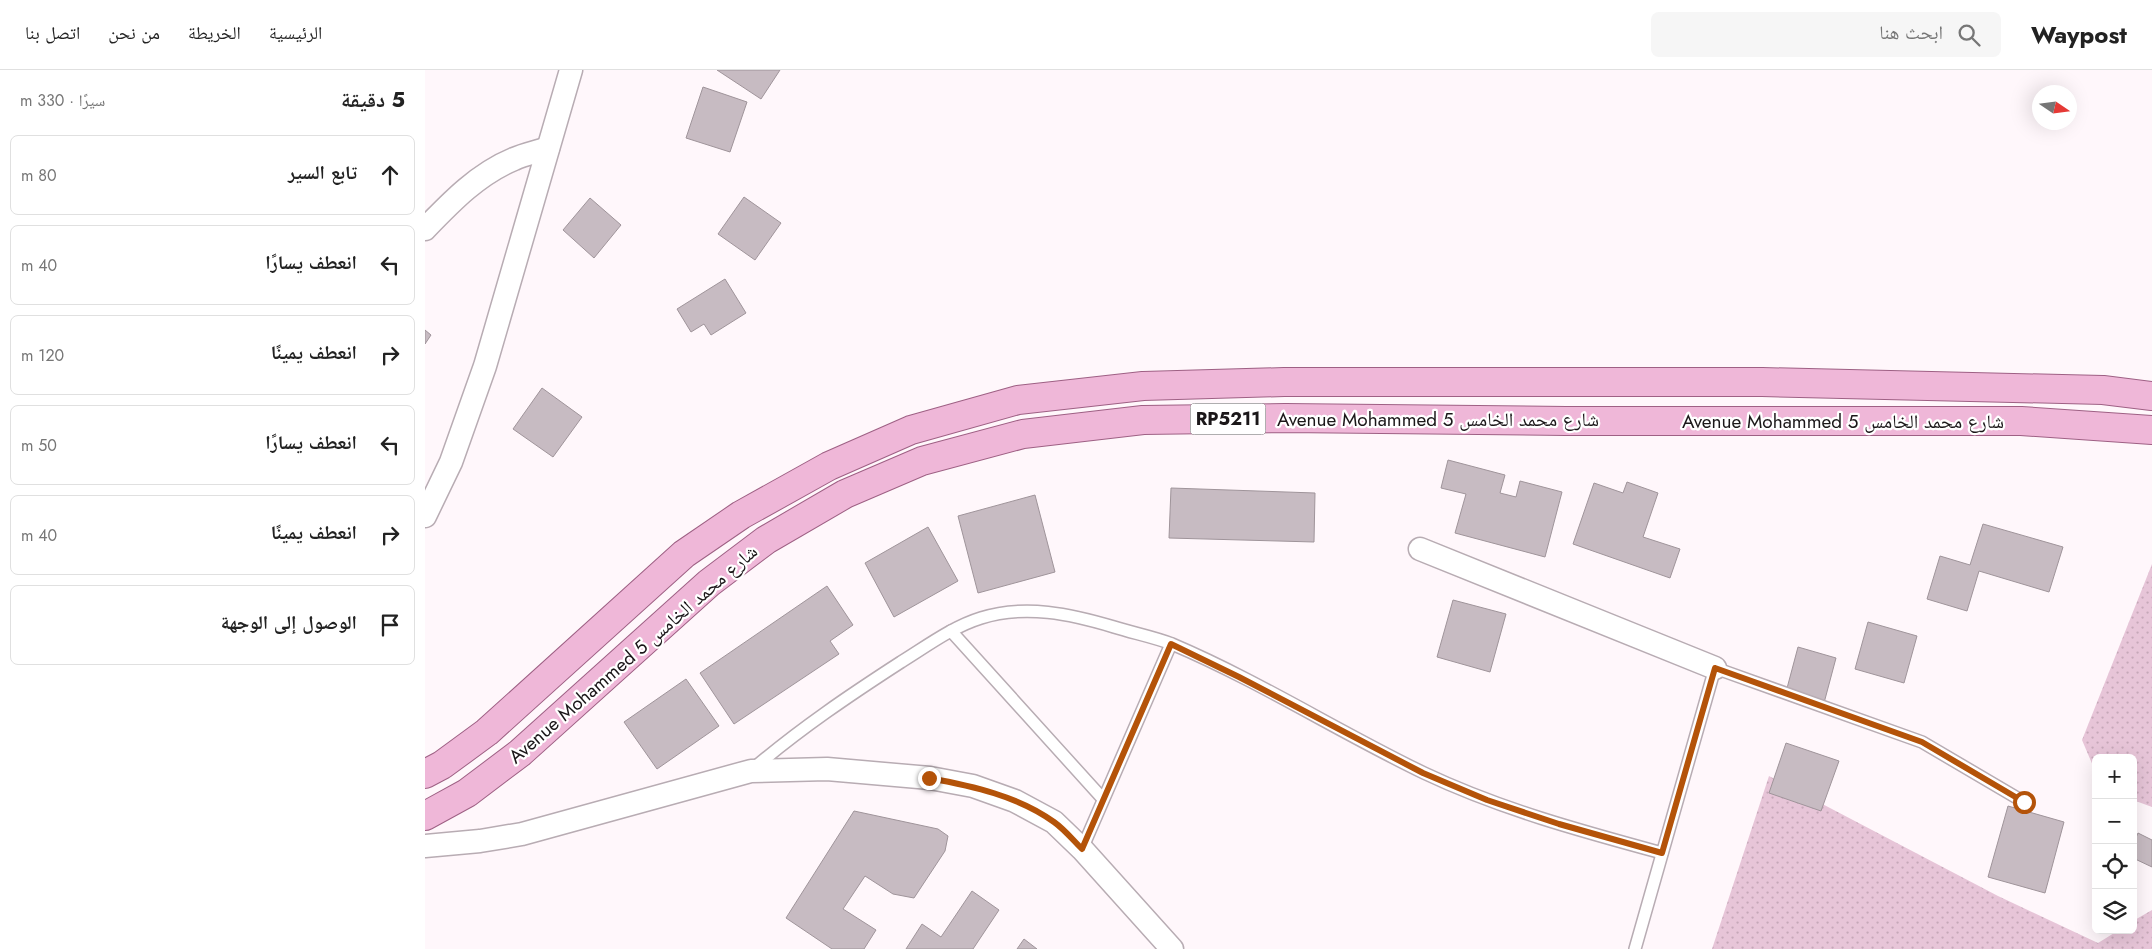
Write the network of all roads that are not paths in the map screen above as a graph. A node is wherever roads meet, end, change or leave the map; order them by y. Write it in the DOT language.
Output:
graph roads {
  1 [pos="571,70"];
  2 [pos="548,148"];
  3 [pos="425,229"];
  4 [pos="2152,396"];
  5 [pos="2152,430"];
  6 [pos="425,516"];
  7 [pos="1420,549"];
  8 [pos="951,631"];
  9 [pos="1171,644"];
  10 [pos="1715,668"];
  11 [pos="751,771"];
  12 [pos="425,774"];
  13 [pos="1103,799"];
  14 [pos="2024,802"];
  15 [pos="425,816"];
  16 [pos="427,847"];
  17 [pos="1082,849"];
  18 [pos="1662,853"];
  19 [pos="1172,949"];
  20 [pos="1635,949"];
  1 -- 2 [label="street"];
  2 -- 3 [label="street"];
  2 -- 6 [label="street"];
  4 -- 12 [label="main road, Avenue Mohammed 5 شارع محمد الخامس / RP5211"];
  5 -- 15 [label="main road, Avenue Mohammed 5 شارع محمد الخامس / RP5211"];
  7 -- 10 [label="street"];
  8 -- 9 [label="lane"];
  8 -- 11 [label="lane"];
  8 -- 13 [label="lane"];
  9 -- 13 [label="lane"];
  9 -- 18 [label="lane"];
  10 -- 14 [label="lane"];
  10 -- 18 [label="lane"];
  11 -- 16 [label="street"];
  11 -- 17 [label="street"];
  13 -- 17 [label="lane"];
  17 -- 19 [label="street"];
  18 -- 20 [label="lane"];
}
